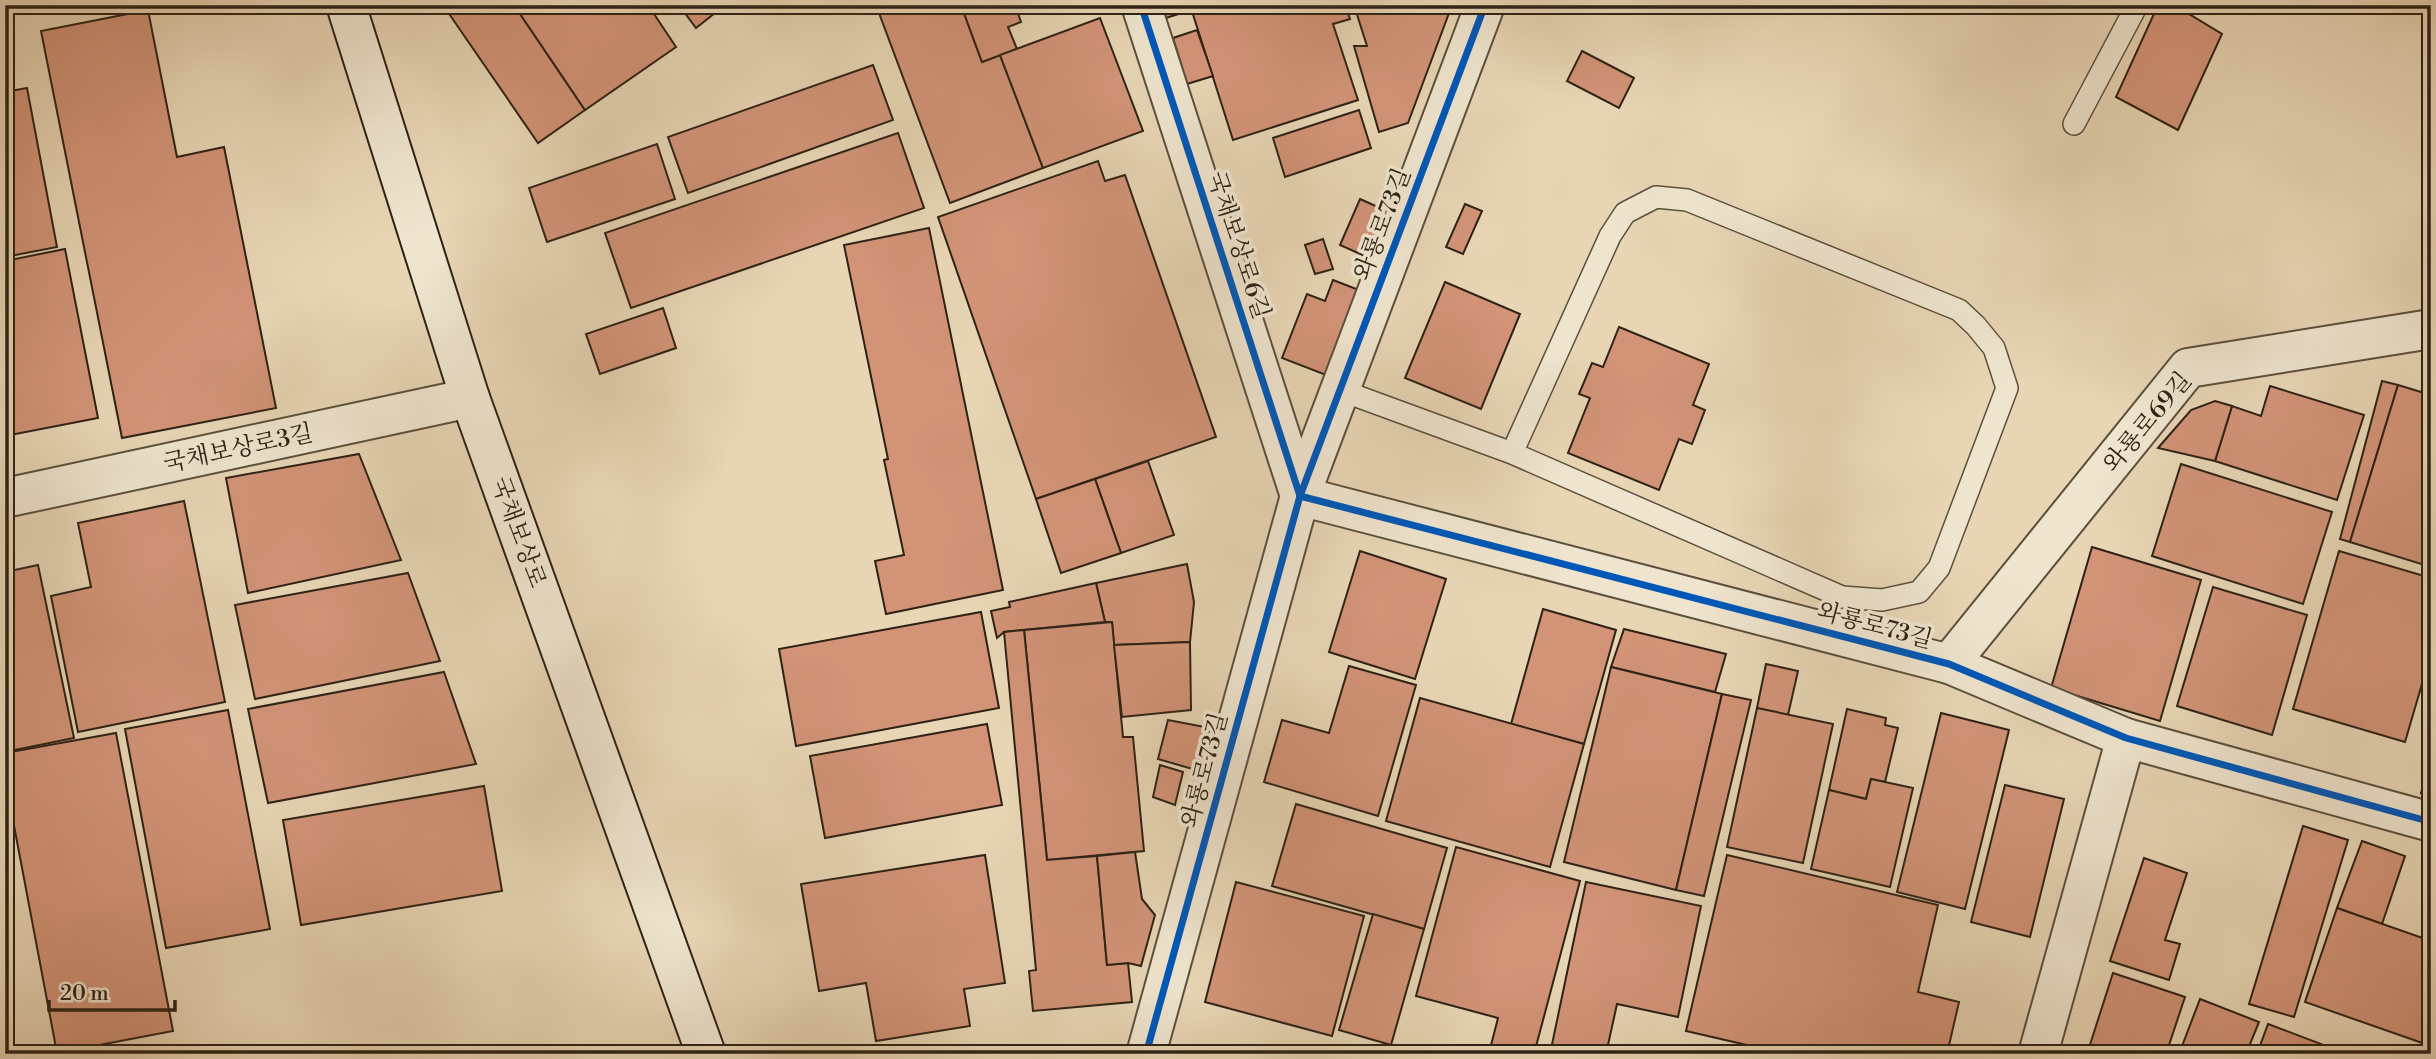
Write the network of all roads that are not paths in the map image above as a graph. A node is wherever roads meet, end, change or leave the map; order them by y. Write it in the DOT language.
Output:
graph roads {
  1 [pos="346,5"];
  2 [pos="1141,5"];
  3 [pos="1485,5"];
  4 [pos="2137,5"];
  5 [pos="2074,124"];
  6 [pos="2431,329"];
  7 [pos="1340,390"];
  8 [pos="470,398"];
  9 [pos="1512,453"];
  10 [pos="1300,496"];
  11 [pos="5,498"];
  12 [pos="1949,664"];
  13 [pos="2126,738"];
  14 [pos="2431,822"];
  15 [pos="706,1054"];
  16 [pos="1146,1054"];
  17 [pos="2038,1054"];
  1 -- 8 [label="street, 국채보상로"];
  2 -- 10 [label="street, 국채보상로6길"];
  3 -- 7 [label="street, 와룡로73길"];
  4 -- 5 [label="lane"];
  6 -- 12 [label="street, 와룡로69길"];
  7 -- 9 [label="lane"];
  7 -- 10 [label="street, 와룡로73길"];
  8 -- 11 [label="street, 국채보상로3길"];
  8 -- 15 [label="street, 국채보상로"];
  9 -- 9 [label="lane"];
  10 -- 12 [label="street, 와룡로73길"];
  10 -- 16 [label="street, 와룡로73길"];
  12 -- 13 [label="street, 와룡로73길"];
  13 -- 14 [label="street, 와룡로73길"];
  13 -- 17 [label="street"];
}
